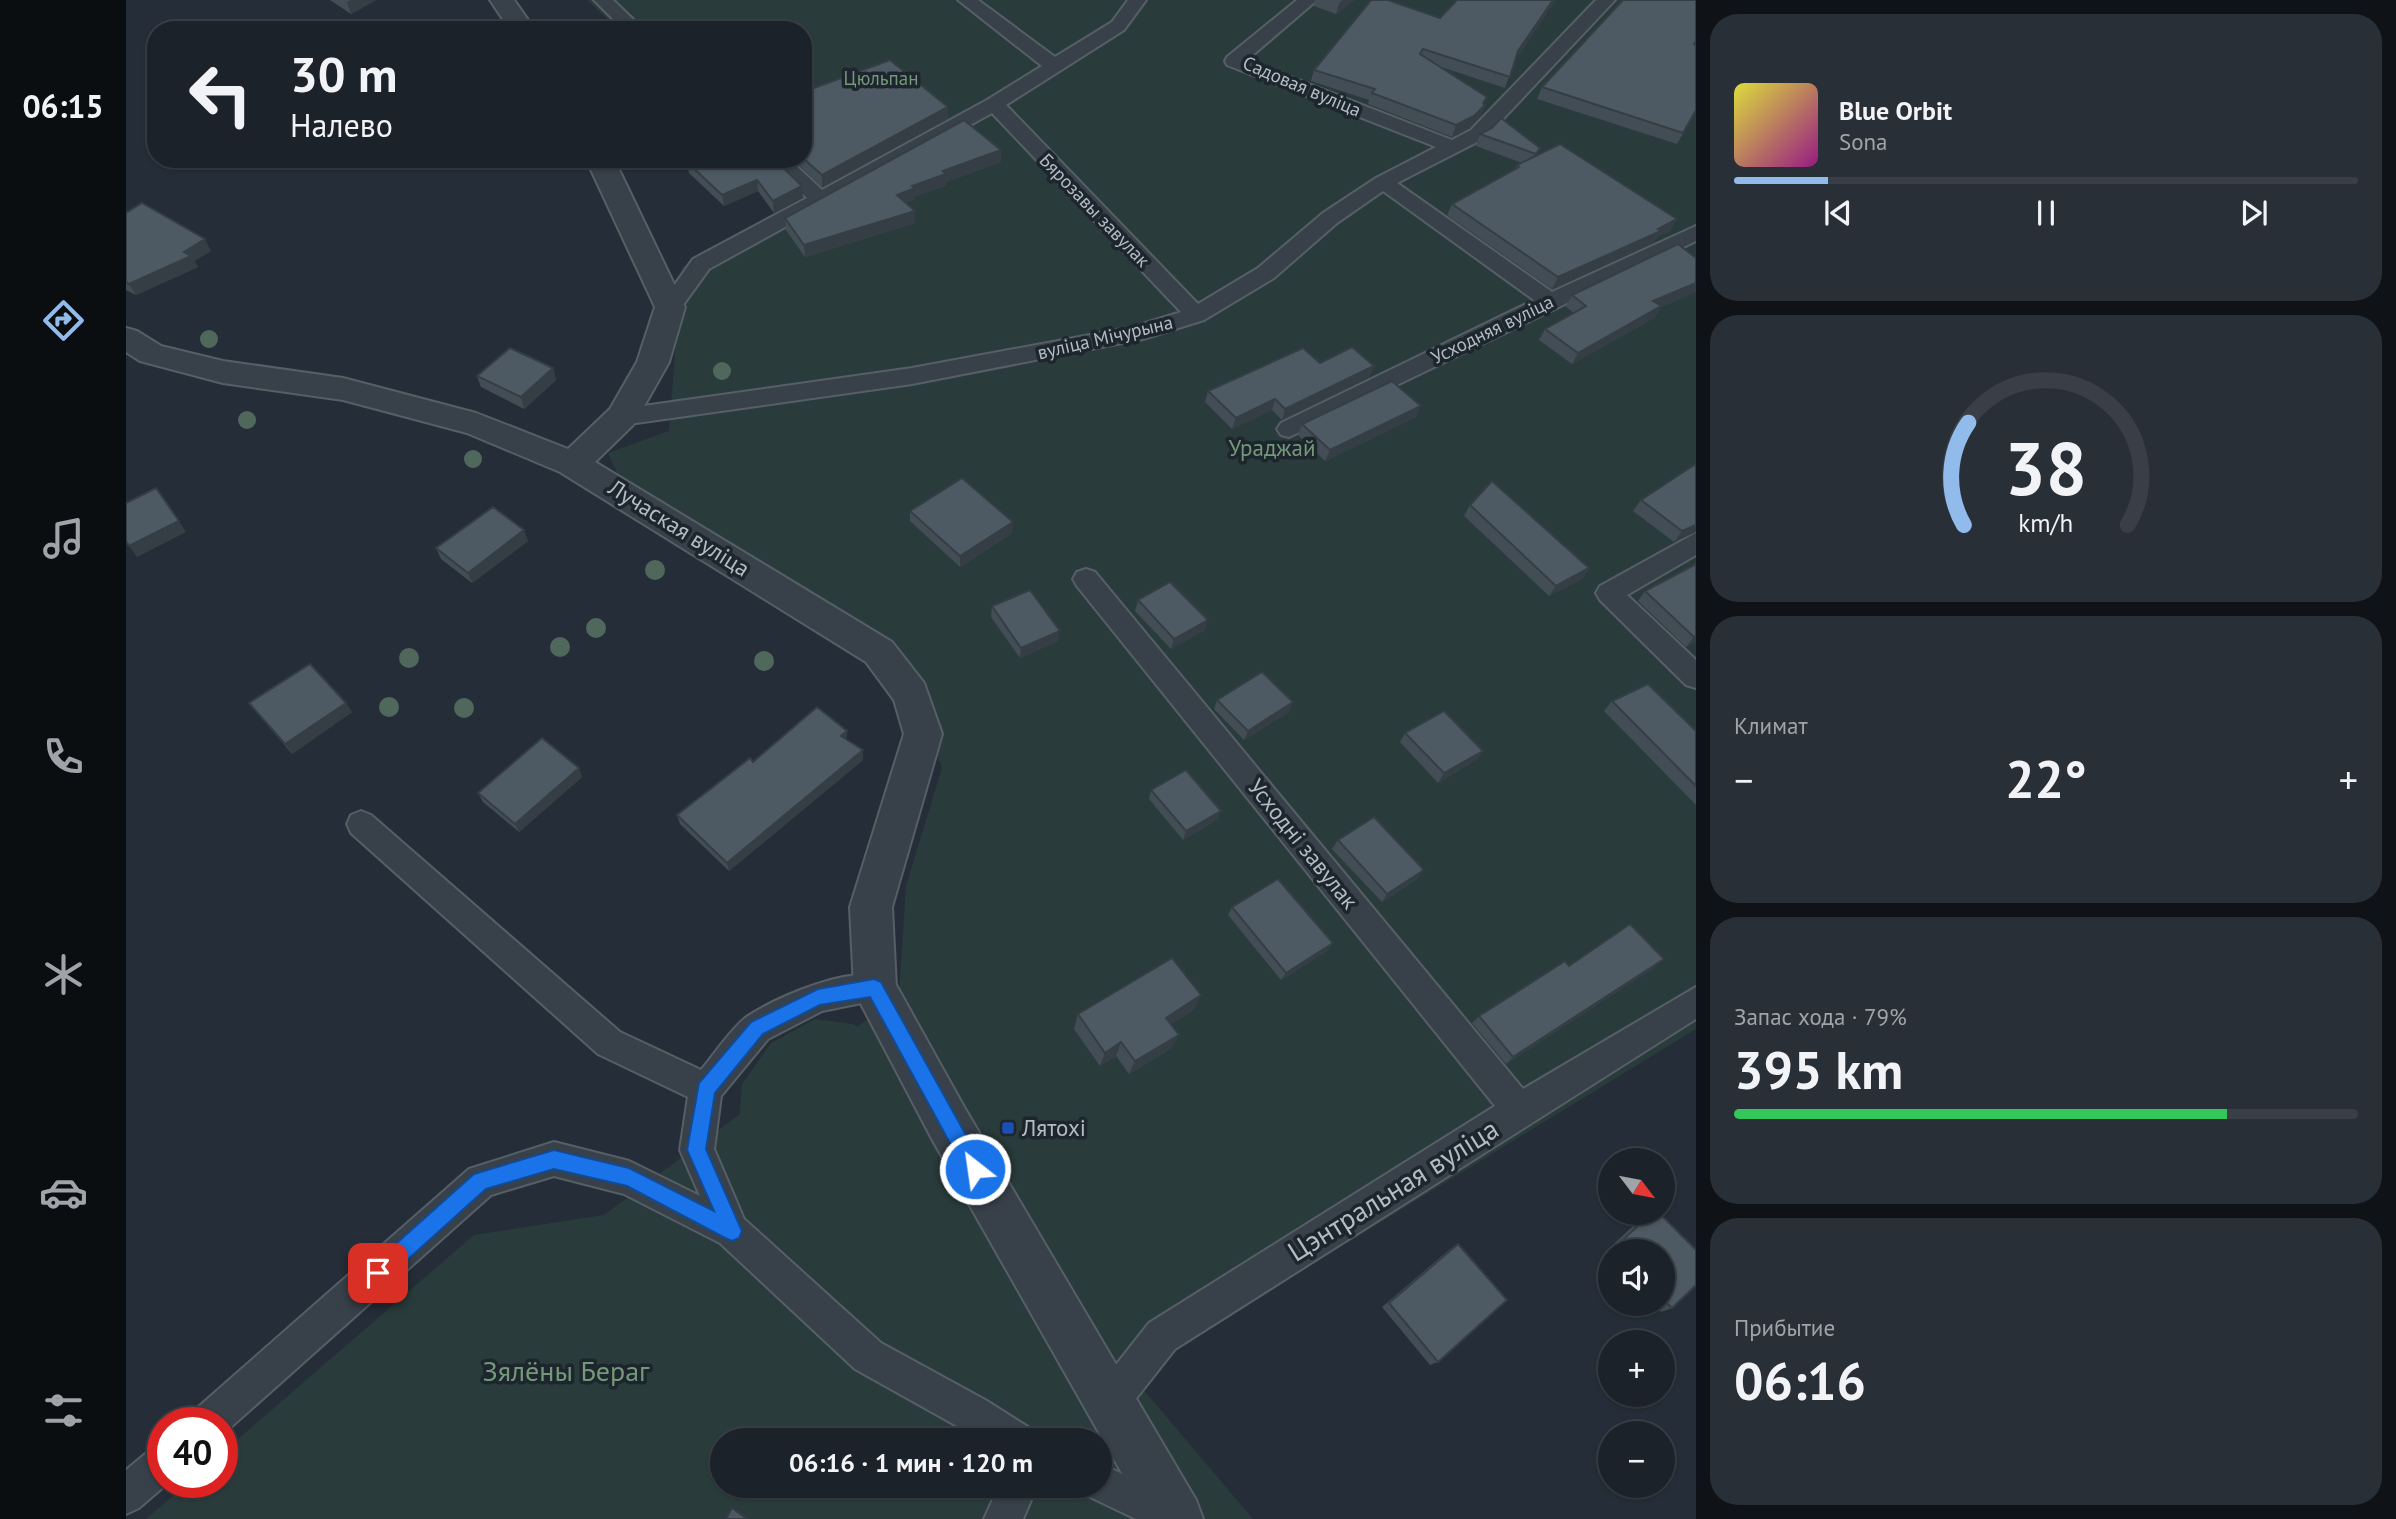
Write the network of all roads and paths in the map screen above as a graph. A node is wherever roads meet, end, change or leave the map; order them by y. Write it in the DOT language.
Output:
graph roads {
  1 [pos="502,0"];
  2 [pos="603,0"];
  3 [pos="967,0"];
  4 [pos="1137,0"];
  5 [pos="1308,0"];
  6 [pos="1606,0"];
  7 [pos="517,21"];
  8 [pos="625,21"];
  9 [pos="1056,67"];
  10 [pos="994,104"];
  11 [pos="1453,147"];
  12 [pos="604,168"];
  13 [pos="787,168"];
  14 [pos="1383,182"];
  15 [pos="819,198"];
  16 [pos="1696,233"];
  17 [pos="1550,301"];
  18 [pos="670,307"];
  19 [pos="1196,315"];
  20 [pos="126,338"];
  21 [pos="622,417"];
  22 [pos="1289,429"];
  23 [pos="572,464"];
  24 [pos="1696,543"];
  25 [pos="1086,579"];
  26 [pos="1696,677"];
  27 [pos="361,824"];
  28 [pos="874,988"];
  29 [pos="1696,1002"];
  30 [pos="706,1089"];
  31 [pos="1519,1110"];
  32 [pos="732,1231"];
  33 [pos="1110,1402"];
  34 [pos="226,1407"];
  35 [pos="996,1428"];
  36 [pos="147,1477"];
  37 [pos="1112,1488"];
  38 [pos="126,1495"];
  39 [pos="1013,1498"];
  40 [pos="1177,1518"];
  41 [pos="1003,1519"];
  1 -- 7 [label="street"];
  2 -- 8 [label="lane"];
  3 -- 9 [label="lane"];
  4 -- 9 [label="lane"];
  5 -- 11 [label="lane, Садовая вуліца"];
  6 -- 11 [label="lane, вуліца Мічурына"];
  9 -- 10 [label="lane"];
  10 -- 15 [label="lane"];
  10 -- 19 [label="lane, Бярозавы завулак"];
  11 -- 14 [label="lane, вуліца Мічурына"];
  12 -- 18 [label="street"];
  13 -- 15 [label="lane"];
  14 -- 17 [label="lane"];
  14 -- 19 [label="lane, вуліца Мічурына"];
  15 -- 18 [label="lane"];
  16 -- 17 [label="lane, Усходняя вуліца"];
  17 -- 22 [label="lane, Усходняя вуліца"];
  18 -- 21 [label="street"];
  19 -- 21 [label="lane, вуліца Мічурына"];
  20 -- 23 [label="street, Лучаская вуліца"];
  21 -- 23 [label="street"];
  23 -- 28 [label="street, Лучаская вуліца"];
  24 -- 26 [label="lane"];
  25 -- 31 [label="lane, Усходні завулак"];
  27 -- 30 [label="lane"];
  28 -- 30 [label="lane"];
  28 -- 33 [label="street"];
  29 -- 31 [label="lane, Цэнтральная вуліца"];
  30 -- 32 [label="lane"];
  31 -- 33 [label="lane, Цэнтральная вуліца"];
  32 -- 34 [label="lane"];
  32 -- 35 [label="lane"];
  33 -- 40 [label="street"];
  36 -- 38 [label="lane"];
  37 -- 40 [label="lane"];
  39 -- 41 [label="lane"];
}
